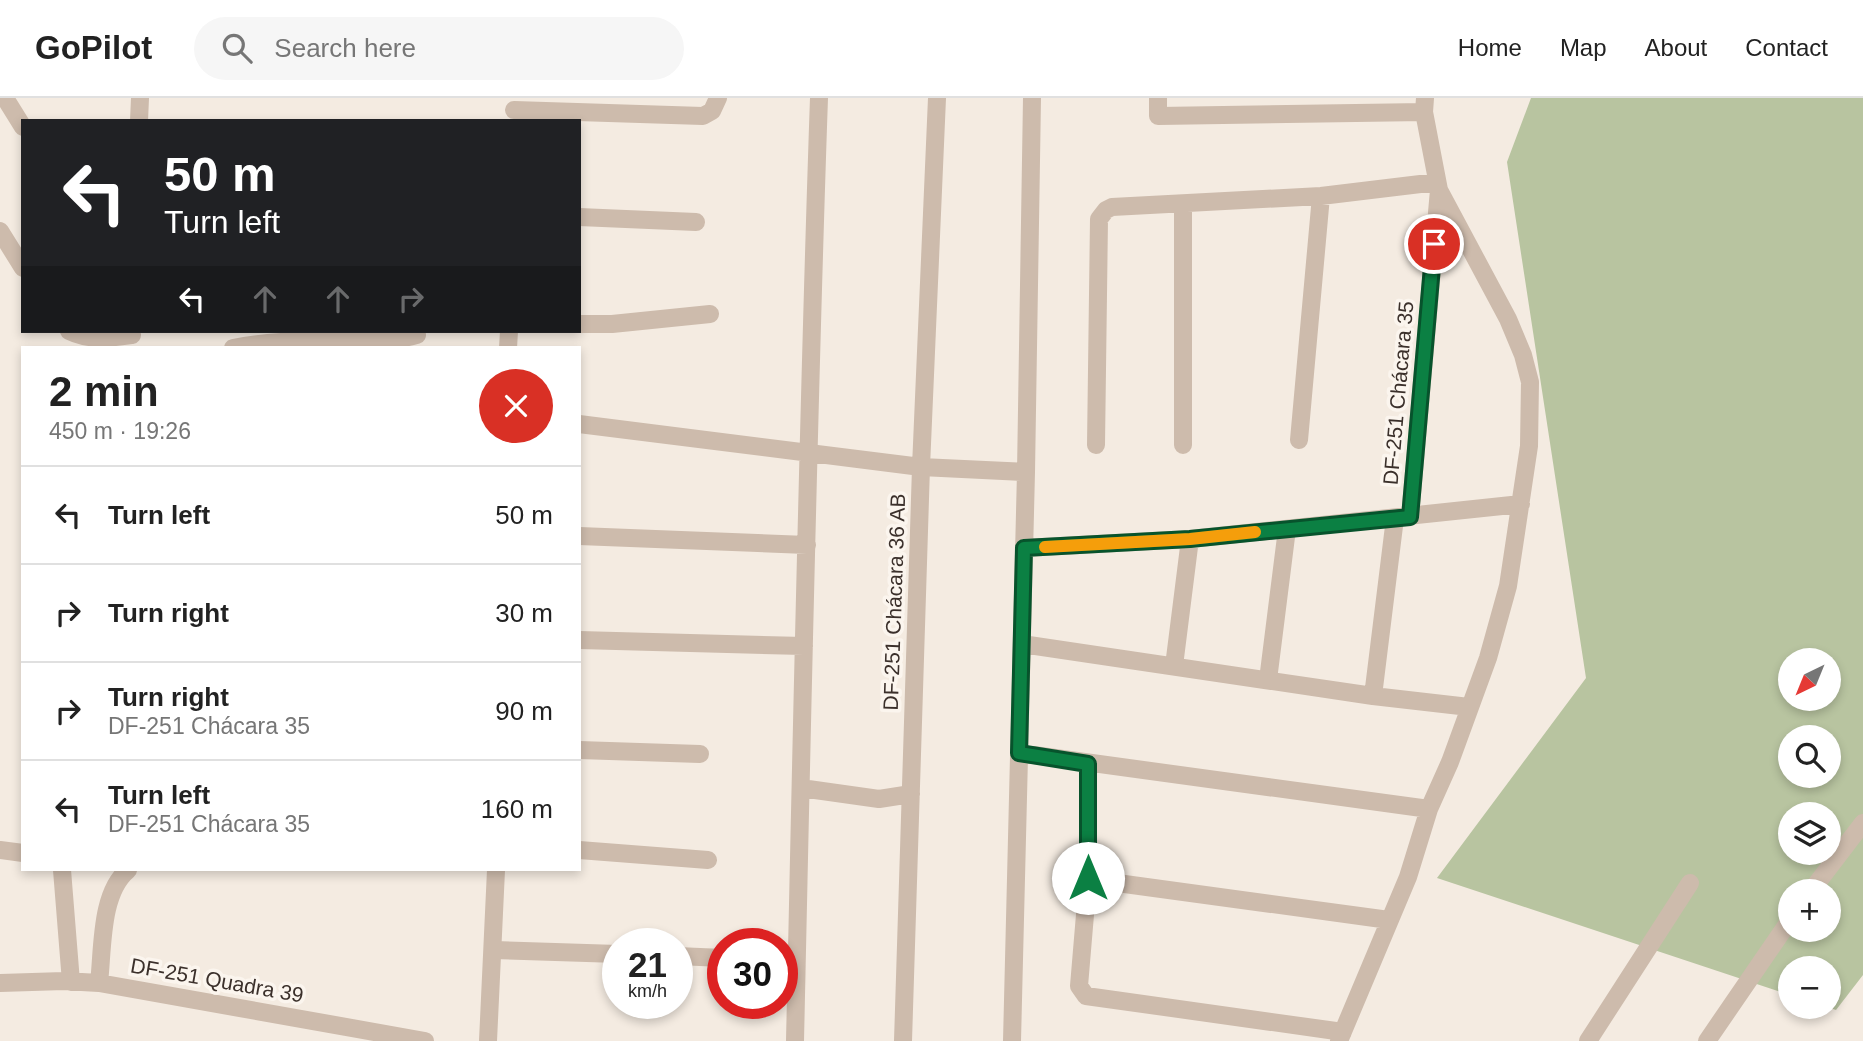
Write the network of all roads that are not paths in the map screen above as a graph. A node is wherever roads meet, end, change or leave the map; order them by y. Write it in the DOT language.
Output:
graph roads {
  1 [pos="5,98"];
  2 [pos="140,98"];
  3 [pos="719,98"];
  4 [pos="819,98"];
  5 [pos="937,98"];
  6 [pos="1032,98"];
  7 [pos="1272,105"];
  8 [pos="1424,105"];
  9 [pos="1158,107"];
  10 [pos="514,109"];
  11 [pos="139,119"];
  12 [pos="21,124"];
  13 [pos="1438,186"];
  14 [pos="1321,196"];
  15 [pos="1184,204"];
  16 [pos="581,217"];
  17 [pos="696,222"];
  18 [pos="0,230"];
  19 [pos="21,265"];
  20 [pos="710,314"];
  21 [pos="581,324"];
  22 [pos="75,333"];
  23 [pos="417,335"];
  24 [pos="134,338"];
  25 [pos="247,346"];
  26 [pos="581,424"];
  27 [pos="1298,440"];
  28 [pos="1096,445"];
  29 [pos="1183,445"];
  30 [pos="807,453"];
  31 [pos="921,467"];
  32 [pos="1026,472"];
  33 [pos="1521,504"];
  34 [pos="1402,517"];
  35 [pos="1287,529"];
  36 [pos="581,536"];
  37 [pos="1190,539"];
  38 [pos="807,545"];
  39 [pos="1024,548"];
  40 [pos="581,640"];
  41 [pos="1022,644"];
  42 [pos="804,646"];
  43 [pos="1174,666"];
  44 [pos="1268,680"];
  45 [pos="1373,696"];
  46 [pos="1469,707"];
  47 [pos="581,750"];
  48 [pos="1019,753"];
  49 [pos="700,754"];
  50 [pos="1088,764"];
  51 [pos="801,788"];
  52 [pos="911,794"];
  53 [pos="1429,809"];
  54 [pos="1863,823"];
  55 [pos="0,850"];
  56 [pos="581,850"];
  57 [pos="21,853"];
  58 [pos="708,860"];
  59 [pos="62,871"];
  60 [pos="127,871"];
  61 [pos="496,871"];
  62 [pos="1088,878"];
  63 [pos="1820,879"];
  64 [pos="1690,883"];
  65 [pos="1389,920"];
  66 [pos="1778,937"];
  67 [pos="494,950"];
  68 [pos="602,953"];
  69 [pos="71,982"];
  70 [pos="0,983"];
  71 [pos="99,983"];
  72 [pos="1341,1037"];
  73 [pos="425,1041"];
  74 [pos="488,1041"];
  75 [pos="795,1041"];
  76 [pos="903,1041"];
  77 [pos="1013,1041"];
  78 [pos="1588,1041"];
  79 [pos="1707,1041"];
  1 -- 12 [label="street"];
  2 -- 11 [label="street"];
  3 -- 10 [label="street"];
  4 -- 30 [label="street"];
  5 -- 31 [label="street"];
  6 -- 32 [label="street"];
  7 -- 8 [label="street"];
  7 -- 9 [label="street"];
  8 -- 13 [label="street"];
  13 -- 14 [label="street"];
  13 -- 33 [label="street"];
  13 -- 34 [label="street, DF-251 Chácara 35"];
  14 -- 15 [label="street"];
  14 -- 27 [label="street"];
  15 -- 28 [label="street"];
  15 -- 29 [label="street"];
  16 -- 17 [label="street"];
  18 -- 19 [label="street"];
  20 -- 21 [label="street"];
  22 -- 24 [label="street"];
  23 -- 25 [label="street"];
  26 -- 30 [label="street, DF-251 Chácara 36 AB"];
  30 -- 31 [label="street, DF-251 Chácara 36 AB"];
  30 -- 38 [label="street"];
  31 -- 32 [label="street"];
  31 -- 52 [label="street, DF-251 Chácara 36 AB"];
  32 -- 39 [label="street"];
  33 -- 34 [label="street, DF-251 Chácara 35"];
  33 -- 46 [label="street"];
  34 -- 35 [label="street, DF-251 Chácara 35"];
  34 -- 45 [label="street, DF-251 Chácara 35"];
  35 -- 37 [label="street, DF-251 Chácara 35"];
  35 -- 44 [label="street"];
  36 -- 38 [label="street"];
  37 -- 39 [label="street, DF-251 Chácara 35"];
  37 -- 43 [label="street"];
  38 -- 42 [label="street"];
  39 -- 41 [label="street"];
  40 -- 42 [label="street"];
  41 -- 43 [label="street"];
  41 -- 48 [label="street"];
  42 -- 51 [label="street"];
  43 -- 44 [label="street"];
  44 -- 45 [label="street"];
  45 -- 46 [label="street"];
  46 -- 53 [label="street"];
  47 -- 49 [label="street"];
  48 -- 50 [label="street"];
  48 -- 77 [label="street"];
  50 -- 53 [label="street"];
  50 -- 62 [label="street"];
  51 -- 52 [label="street"];
  51 -- 75 [label="street"];
  52 -- 76 [label="street, DF-251 Chácara 36 AB"];
  53 -- 65 [label="street"];
  54 -- 63 [label="street"];
  55 -- 57 [label="street"];
  56 -- 58 [label="street"];
  59 -- 69 [label="street"];
  60 -- 71 [label="street"];
  61 -- 67 [label="street"];
  62 -- 65 [label="street"];
  62 -- 72 [label="street"];
  64 -- 78 [label="street"];
  65 -- 72 [label="street"];
  66 -- 79 [label="street"];
  67 -- 68 [label="street"];
  67 -- 74 [label="street"];
  69 -- 70 [label="street, DF-251 Quadra 39"];
  69 -- 71 [label="street, DF-251 Quadra 39"];
  71 -- 73 [label="street, DF-251 Quadra 39"];
}
